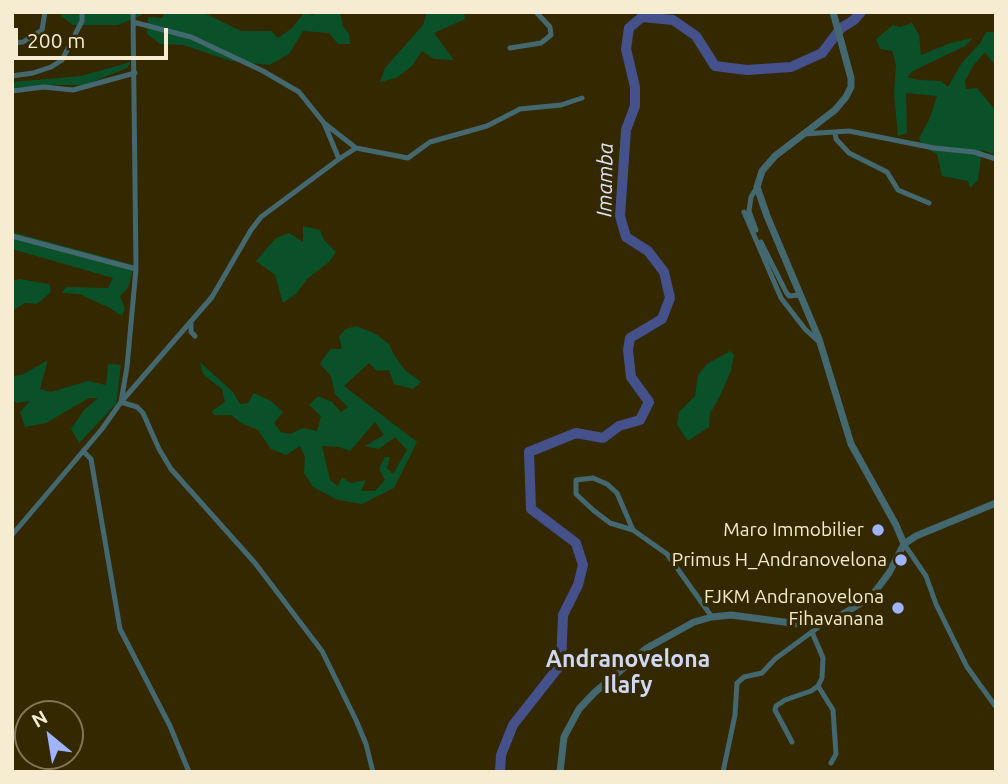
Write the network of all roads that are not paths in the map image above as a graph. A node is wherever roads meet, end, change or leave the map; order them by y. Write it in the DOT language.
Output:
graph roads {
  1 [pos="44,12"];
  2 [pos="82,12"];
  3 [pos="133,12"];
  4 [pos="536,12"];
  5 [pos="834,14"];
  6 [pos="133,22"];
  7 [pos="12,43"];
  8 [pos="510,48"];
  9 [pos="135,73"];
  10 [pos="12,76"];
  11 [pos="12,91"];
  12 [pos="582,97"];
  13 [pos="324,123"];
  14 [pos="835,132"];
  15 [pos="804,134"];
  16 [pos="356,148"];
  17 [pos="339,159"];
  18 [pos="996,159"];
  19 [pos="757,187"];
  20 [pos="929,203"];
  21 [pos="744,212"];
  22 [pos="12,236"];
  23 [pos="136,270"];
  24 [pos="800,295"];
  25 [pos="191,321"];
  26 [pos="195,336"];
  27 [pos="820,342"];
  28 [pos="121,402"];
  29 [pos="83,451"];
  30 [pos="996,503"];
  31 [pos="633,530"];
  32 [pos="13,532"];
  33 [pos="904,544"];
  34 [pos="712,617"];
  35 [pos="824,623"];
  36 [pos="812,632"];
  37 [pos="818,686"];
  38 [pos="996,707"];
  39 [pos="792,742"];
  40 [pos="831,763"];
  41 [pos="189,772"];
  42 [pos="373,772"];
  43 [pos="560,772"];
  44 [pos="723,772"];
  1 -- 7 [label="street"];
  2 -- 10 [label="street"];
  3 -- 6 [label="street"];
  4 -- 8 [label="street"];
  5 -- 15 [label="street"];
  6 -- 9 [label="street"];
  6 -- 13 [label="street"];
  9 -- 11 [label="street"];
  9 -- 23 [label="street"];
  12 -- 16 [label="street"];
  13 -- 16 [label="street"];
  13 -- 17 [label="street"];
  14 -- 15 [label="street"];
  14 -- 18 [label="street"];
  14 -- 20 [label="street"];
  15 -- 19 [label="street"];
  16 -- 17 [label="street"];
  17 -- 25 [label="street"];
  19 -- 24 [label="street"];
  19 -- 24 [label="street"];
  21 -- 27 [label="street"];
  22 -- 23 [label="street"];
  23 -- 28 [label="street"];
  24 -- 27 [label="street"];
  25 -- 26 [label="street"];
  25 -- 28 [label="street"];
  27 -- 33 [label="street"];
  28 -- 29 [label="street"];
  28 -- 42 [label="street"];
  29 -- 32 [label="street"];
  29 -- 41 [label="street"];
  30 -- 33 [label="street"];
  31 -- 31 [label="street"];
  31 -- 34 [label="street"];
  33 -- 35 [label="street"];
  33 -- 38 [label="street"];
  34 -- 35 [label="street"];
  34 -- 43 [label="street"];
  35 -- 36 [label="street"];
  36 -- 37 [label="street"];
  36 -- 44 [label="street"];
  37 -- 39 [label="street"];
  37 -- 40 [label="street"];
}
